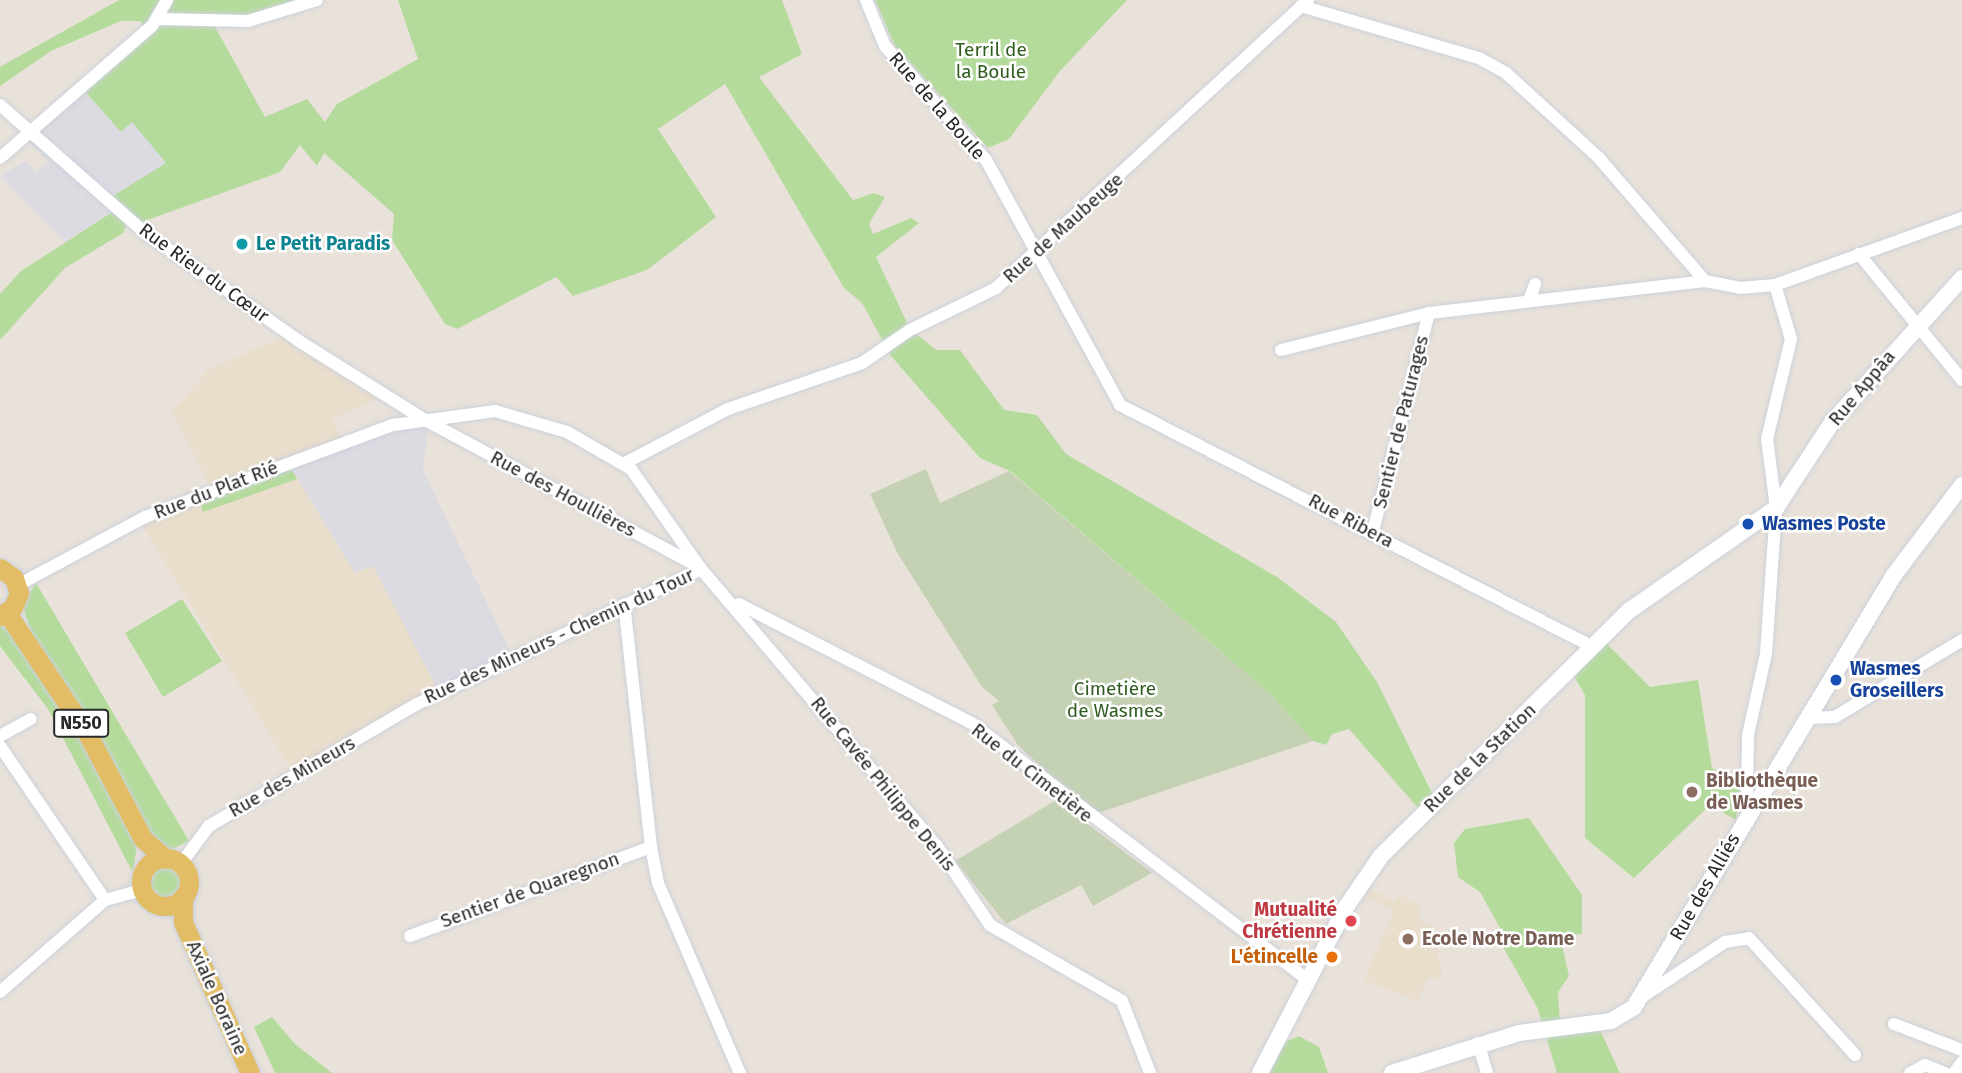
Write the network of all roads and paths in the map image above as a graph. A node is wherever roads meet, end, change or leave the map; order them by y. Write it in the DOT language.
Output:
graph roads {
  1 [pos="167,0"];
  2 [pos="317,0"];
  3 [pos="866,0"];
  4 [pos="1305,3"];
  5 [pos="158,19"];
  6 [pos="0,105"];
  7 [pos="34,132"];
  8 [pos="0,158"];
  9 [pos="1962,218"];
  10 [pos="1038,253"];
  11 [pos="1859,254"];
  12 [pos="1962,278"];
  13 [pos="1706,281"];
  14 [pos="1535,284"];
  15 [pos="1775,285"];
  16 [pos="1530,298"];
  17 [pos="1429,313"];
  18 [pos="1918,326"];
  19 [pos="1281,350"];
  20 [pos="1962,380"];
  21 [pos="1113,394"];
  22 [pos="425,420"];
  23 [pos="625,463"];
  24 [pos="1962,485"];
  25 [pos="1776,508"];
  26 [pos="1373,531"];
  27 [pos="0,568"];
  28 [pos="701,569"];
  29 [pos="18,585"];
  30 [pos="736,602"];
  31 [pos="624,604"];
  32 [pos="4,614"];
  33 [pos="1962,640"];
  34 [pos="1591,646"];
  35 [pos="417,704"];
  36 [pos="1806,718"];
  37 [pos="31,719"];
  38 [pos="0,736"];
  39 [pos="0,746"];
  40 [pos="1752,807"];
  41 [pos="144,839"];
  42 [pos="651,847"];
  43 [pos="173,862"];
  44 [pos="146,868"];
  45 [pos="142,890"];
  46 [pos="183,898"];
  47 [pos="105,900"];
  48 [pos="160,906"];
  49 [pos="183,922"];
  50 [pos="410,936"];
  51 [pos="1307,979"];
  52 [pos="0,992"];
  53 [pos="1642,997"];
  54 [pos="1894,1024"];
  55 [pos="1478,1043"];
  56 [pos="1962,1050"];
  57 [pos="1855,1055"];
  58 [pos="1962,1062"];
  59 [pos="250,1073"];
  60 [pos="740,1073"];
  61 [pos="1150,1073"];
  62 [pos="1259,1073"];
  63 [pos="1392,1073"];
  64 [pos="1487,1073"];
  65 [pos="1910,1073"];
  66 [pos="1945,1073"];
  67 [pos="1954,1073"];
  1 -- 5 [label="street"];
  2 -- 5 [label="street"];
  3 -- 10 [label="street, Rue de la Boule"];
  4 -- 10 [label="street, Rue de Maubeuge"];
  4 -- 13 [label="street"];
  5 -- 7 [label="street"];
  6 -- 7 [label="street, Rue Rieu du Cœur"];
  7 -- 8 [label="street"];
  7 -- 22 [label="street, Rue Rieu du Cœur"];
  9 -- 11 [label="street"];
  10 -- 21 [label="street, Rue de la Boule"];
  10 -- 23 [label="street, Rue de Maubeuge"];
  11 -- 15 [label="street"];
  11 -- 18 [label="street"];
  12 -- 18 [label="street, Rue Appâa"];
  13 -- 15 [label="street"];
  13 -- 16 [label="street"];
  14 -- 16 [label="street"];
  15 -- 25 [label="street"];
  16 -- 17 [label="street"];
  17 -- 19 [label="street"];
  17 -- 26 [label="street, Sentier de Paturages"];
  18 -- 20 [label="street"];
  18 -- 25 [label="street, Rue Appâa"];
  21 -- 26 [label="street, Rue Ribera"];
  22 -- 23 [label="street, Rue du Plat Rié"];
  22 -- 28 [label="street, Rue des Houllières"];
  22 -- 29 [label="street, Rue du Plat Rié"];
  23 -- 28 [label="street"];
  24 -- 36 [label="street, Rue des Alliés"];
  25 -- 34 [label="street, Rue de la Station"];
  25 -- 40 [label="street"];
  26 -- 34 [label="street, Rue Ribera"];
  27 -- 29 [label="main road"];
  28 -- 30 [label="street, Rue Cavée Philippe Denis"];
  28 -- 31 [label="street, Rue des Mineurs - Chemin du Tour"];
  29 -- 32 [label="main road, N550"];
  30 -- 51 [label="street, Rue du Cimetière"];
  30 -- 61 [label="street, Rue Cavée Philippe Denis"];
  31 -- 35 [label="street, Rue des Mineurs - Chemin du Tour"];
  31 -- 42 [label="street"];
  32 -- 41 [label="main road, N550"];
  33 -- 36 [label="street"];
  34 -- 51 [label="street, Rue de la Station"];
  35 -- 43 [label="street, Rue des Mineurs"];
  36 -- 40 [label="street, Rue des Alliés"];
  37 -- 38 [label="street"];
  39 -- 47 [label="street"];
  40 -- 53 [label="street, Rue des Alliés"];
  41 -- 43 [label="main road, N550"];
  41 -- 44 [label="main road, N550"];
  42 -- 50 [label="street, Sentier de Quaregnon"];
  42 -- 60 [label="street"];
  43 -- 44 [label="main road"];
  43 -- 46 [label="main road"];
  44 -- 45 [label="main road, N550"];
  45 -- 47 [label="street"];
  45 -- 48 [label="main road"];
  46 -- 48 [label="main road"];
  46 -- 49 [label="main road"];
  47 -- 52 [label="street"];
  48 -- 49 [label="main road"];
  49 -- 59 [label="main road, Axiale Boraine"];
  51 -- 62 [label="street, Rue de la Station"];
  53 -- 55 [label="street, Rue des Alliés"];
  53 -- 57 [label="street"];
  54 -- 56 [label="street"];
  55 -- 63 [label="street, Rue des Alliés"];
  55 -- 64 [label="street"];
  58 -- 67 [label="street"];
  65 -- 66 [label="street"];
}
